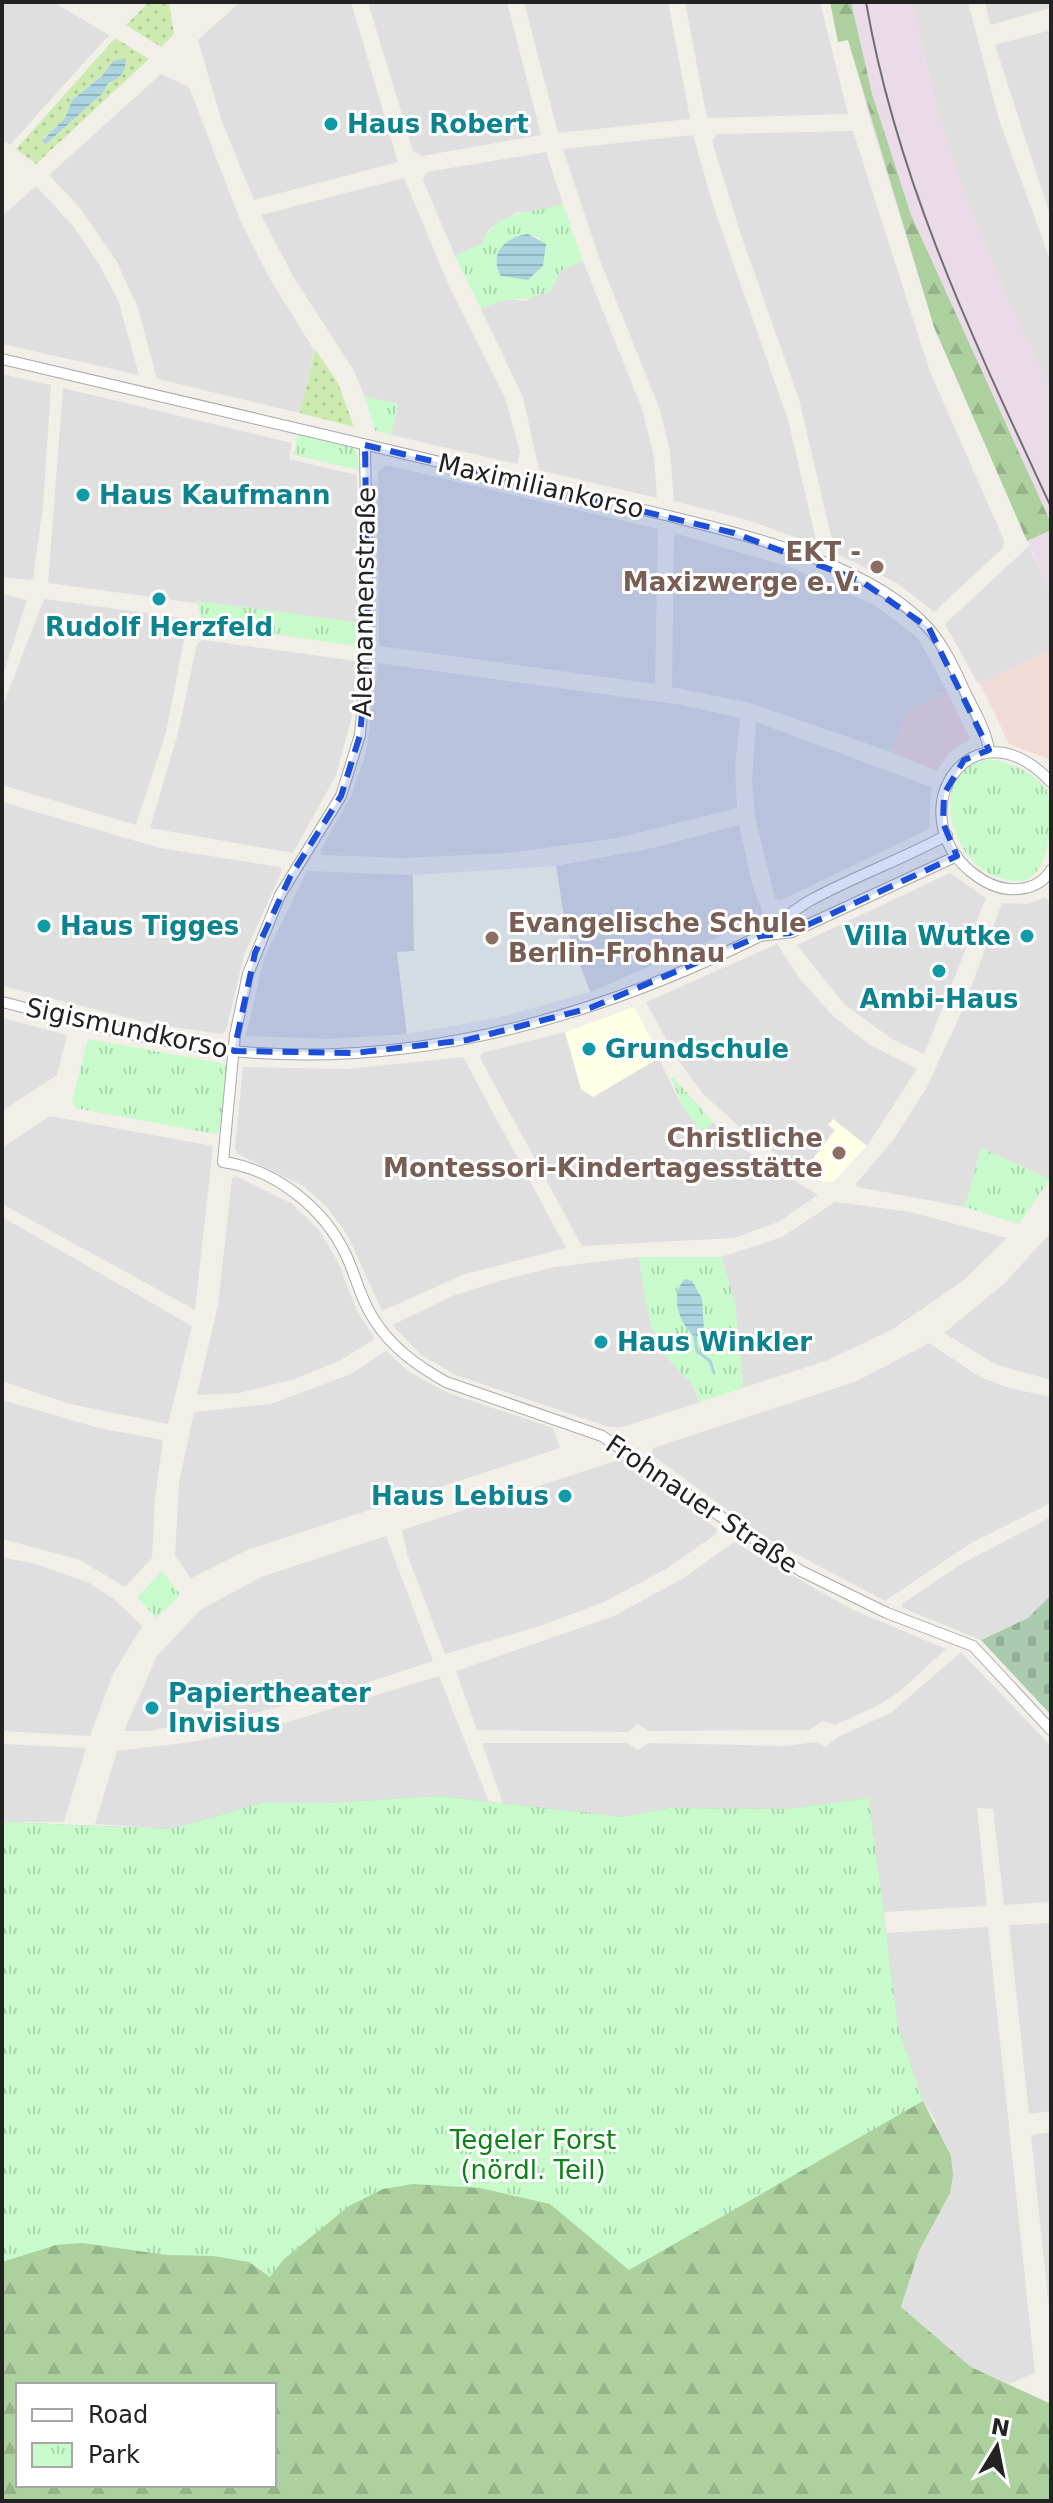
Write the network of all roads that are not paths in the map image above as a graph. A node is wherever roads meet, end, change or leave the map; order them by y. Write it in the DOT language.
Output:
graph roads {
  1 [pos="2,359"];
  2 [pos="365,445"];
  3 [pos="989,750"];
  4 [pos="1046,771"];
  5 [pos="1051,782"];
  6 [pos="947,835"];
  7 [pos="957,856"];
  8 [pos="1051,870"];
  9 [pos="760,936"];
  10 [pos="2,1002"];
  11 [pos="234,1051"];
  12 [pos="223,1162"];
  13 [pos="1051,1730"];
  1 -- 2 [label="street, Maximiliankorso"];
  2 -- 3 [label="street, Maximiliankorso"];
  2 -- 11 [label="street, Alemannenstraße"];
  3 -- 4 [label="street"];
  3 -- 6 [label="street"];
  4 -- 5 [label="street"];
  6 -- 7 [label="street"];
  6 -- 9 [label="street, Sigismundkorso"];
  7 -- 8 [label="street"];
  7 -- 9 [label="street, Sigismundkorso"];
  9 -- 11 [label="street, Sigismundkorso"];
  10 -- 11 [label="street, Sigismundkorso"];
  11 -- 12 [label="street, Alemannenstraße"];
  12 -- 13 [label="street, Frohnauer Straße"];
}
